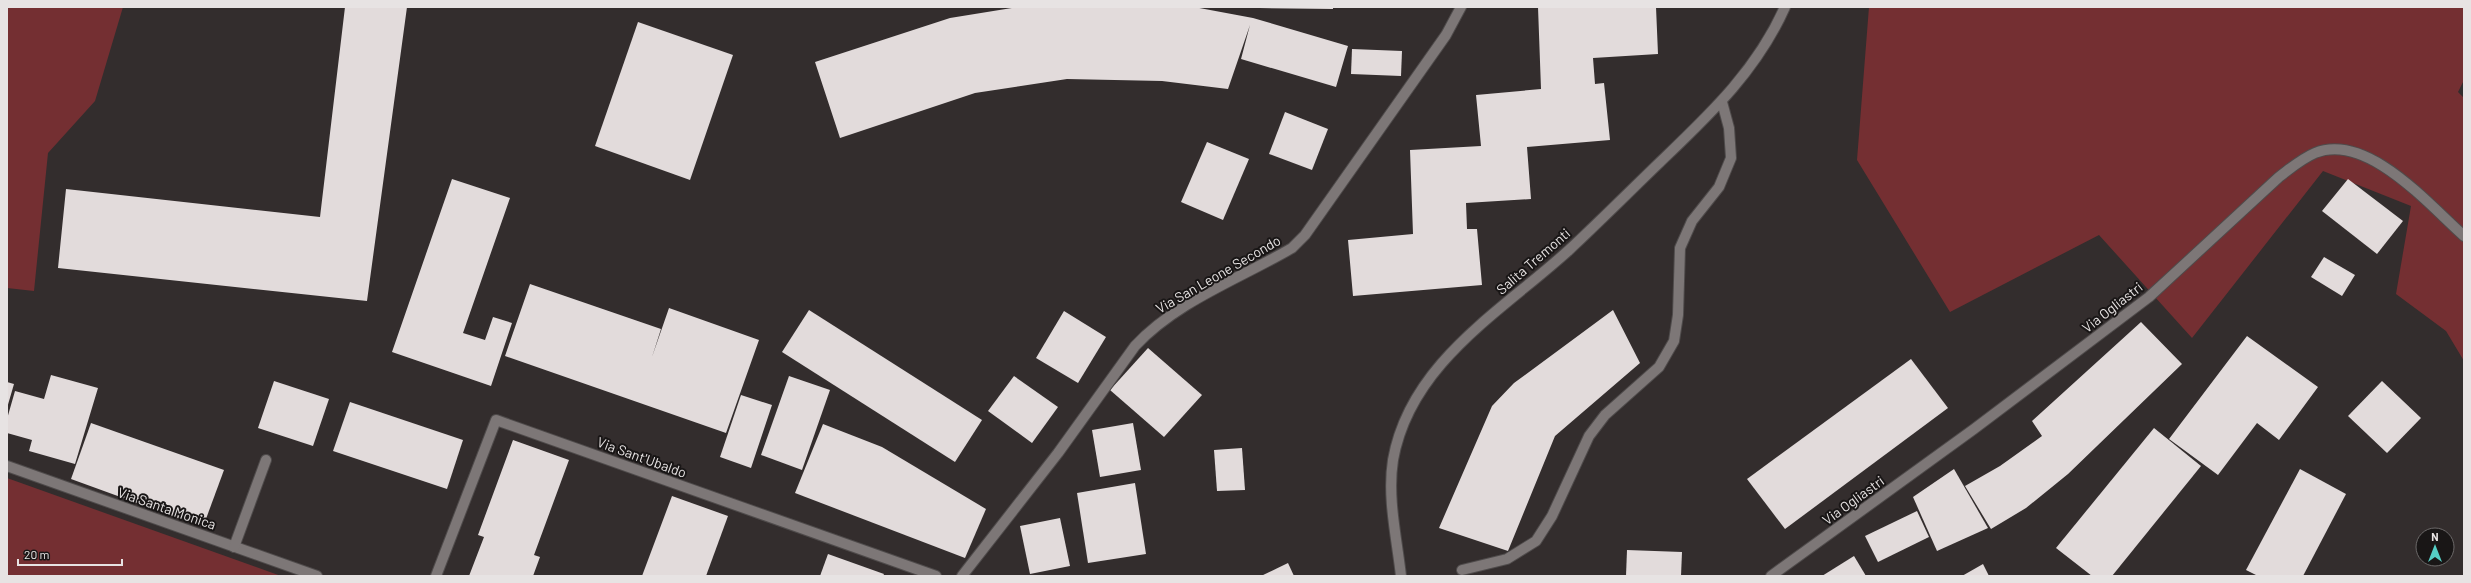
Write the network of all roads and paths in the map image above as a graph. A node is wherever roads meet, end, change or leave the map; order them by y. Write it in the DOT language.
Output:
graph roads {
  1 [pos="1461,7"];
  2 [pos="1785,7"];
  3 [pos="1722,102"];
  4 [pos="2464,236"];
  5 [pos="266,460"];
  6 [pos="7,466"];
  7 [pos="234,547"];
  8 [pos="1462,570"];
  9 [pos="317,576"];
  10 [pos="436,576"];
  11 [pos="936,576"];
  12 [pos="962,576"];
  13 [pos="1401,576"];
  14 [pos="1771,576"];
  1 -- 12 [label="street, Via San Leone Secondo"];
  2 -- 3 [label="street, Salita Tremonti"];
  3 -- 8 [label="street"];
  3 -- 13 [label="street, Salita Tremonti"];
  4 -- 14 [label="street, Via Ogliastri"];
  5 -- 7 [label="street"];
  6 -- 7 [label="street, Via Santa Monica"];
  7 -- 9 [label="street, Via Santa Monica"];
  10 -- 11 [label="street, Via Sant'Ubaldo"];
}
